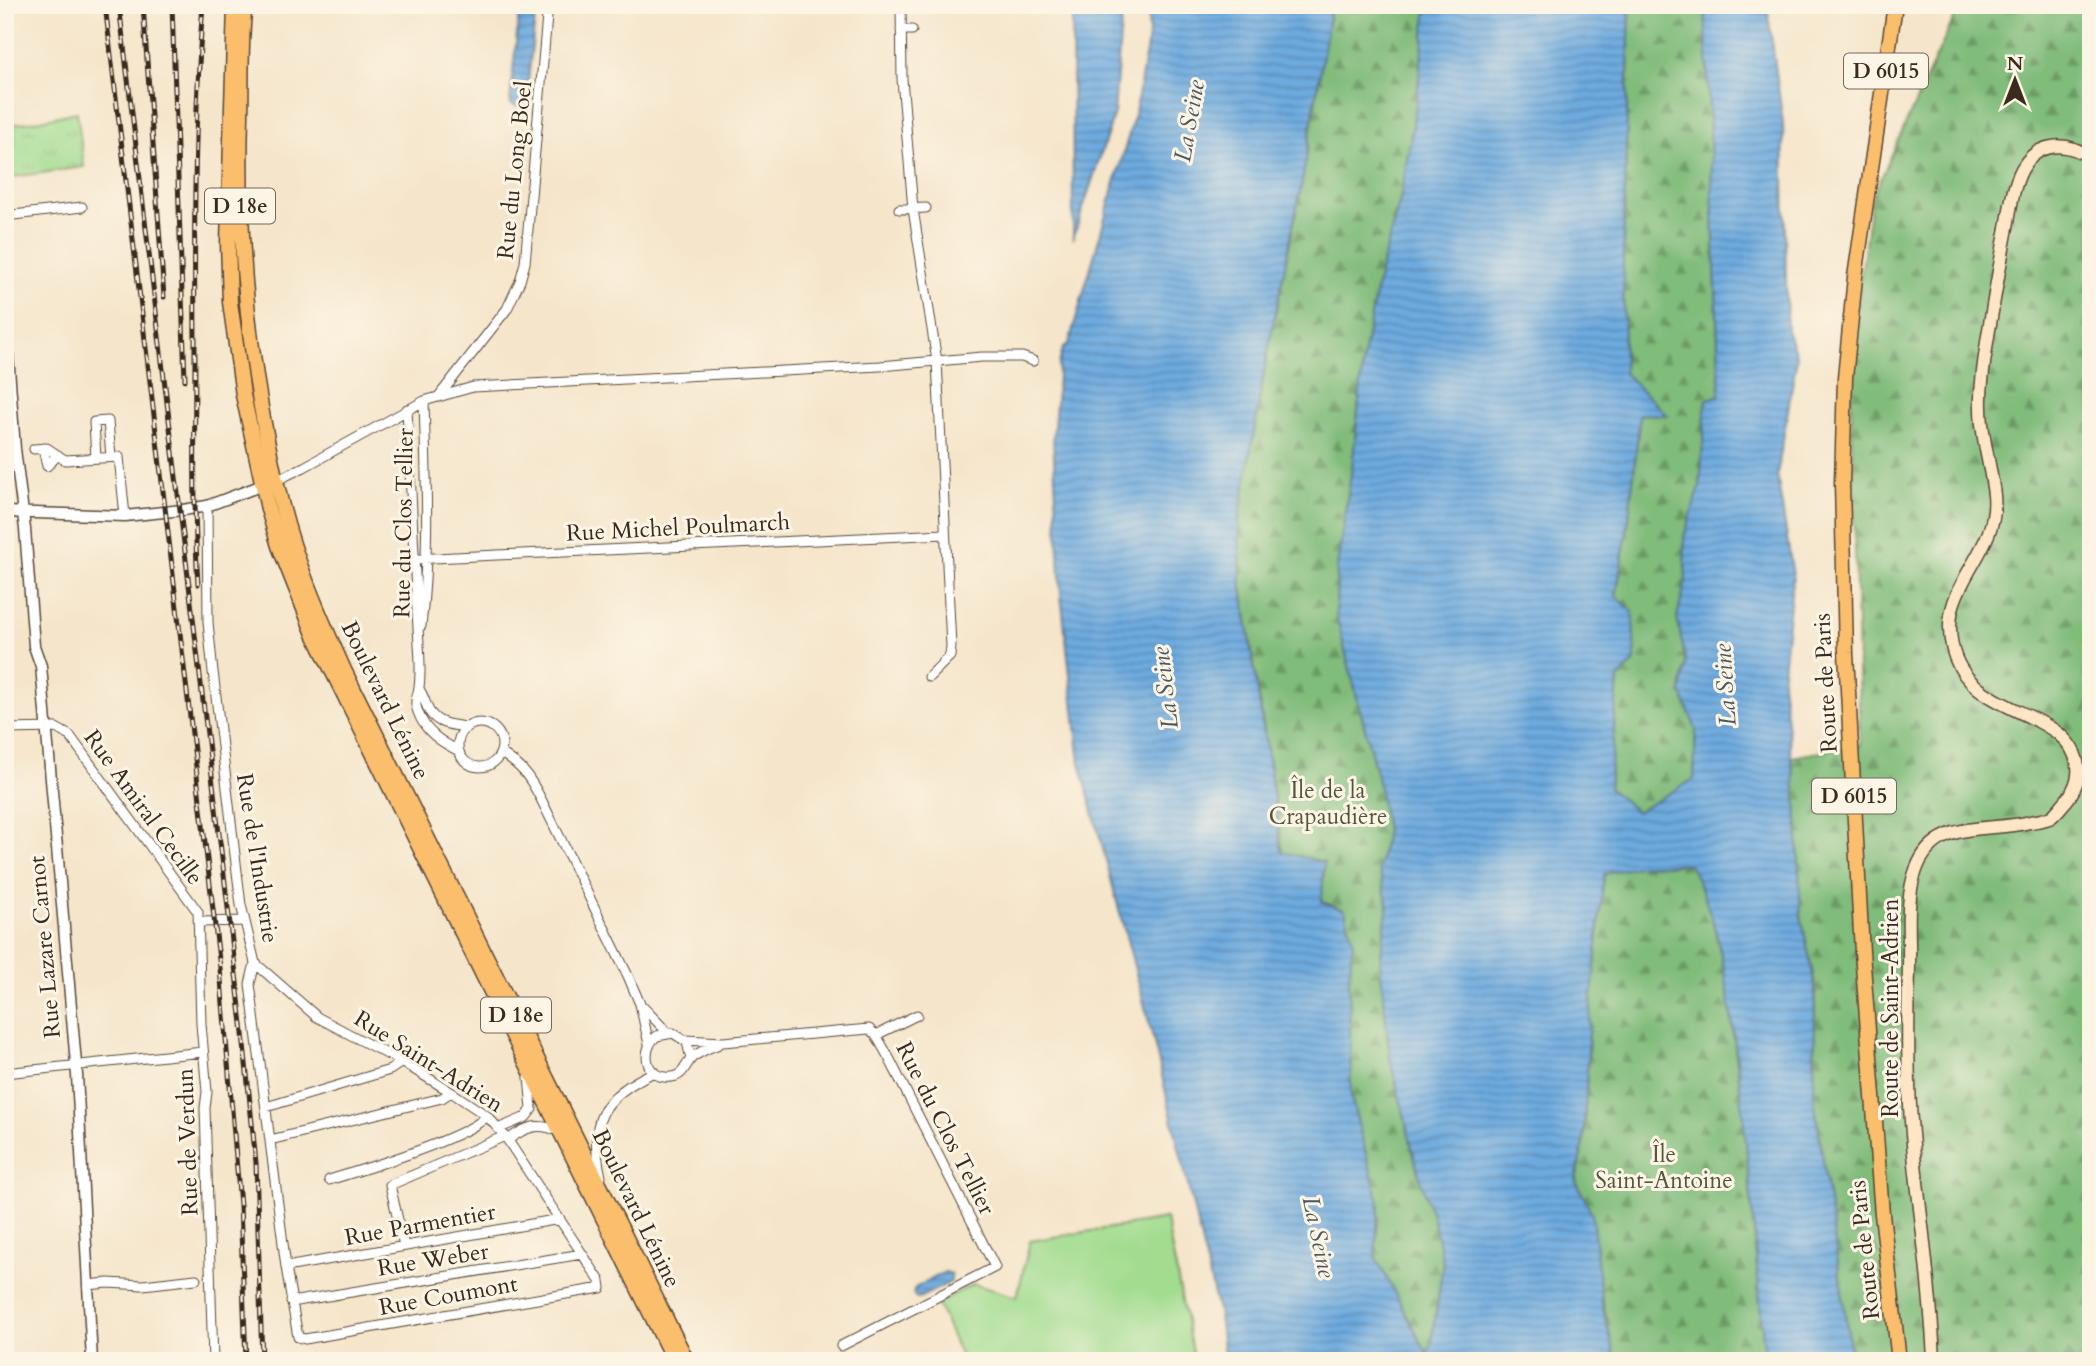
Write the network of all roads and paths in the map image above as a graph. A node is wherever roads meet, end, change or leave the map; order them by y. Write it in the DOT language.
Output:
graph roads {
  1 [pos="235,5"];
  2 [pos="245,5"];
  3 [pos="548,5"];
  4 [pos="901,5"];
  5 [pos="1895,5"];
  6 [pos="901,30"];
  7 [pos="912,30"];
  8 [pos="2091,158"];
  9 [pos="82,207"];
  10 [pos="926,208"];
  11 [pos="899,209"];
  12 [pos="913,209"];
  13 [pos="5,216"];
  14 [pos="5,314"];
  15 [pos="6,331"];
  16 [pos="937,361"];
  17 [pos="1032,361"];
  18 [pos="439,396"];
  19 [pos="424,401"];
  20 [pos="407,409"];
  21 [pos="58,455"];
  22 [pos="111,457"];
  23 [pos="96,458"];
  24 [pos="277,480"];
  25 [pos="262,485"];
  26 [pos="207,506"];
  27 [pos="5,512"];
  28 [pos="23,512"];
  29 [pos="125,516"];
  30 [pos="945,534"];
  31 [pos="413,559"];
  32 [pos="425,559"];
  33 [pos="419,645"];
  34 [pos="929,677"];
  35 [pos="419,689"];
  36 [pos="46,727"];
  37 [pos="467,727"];
  38 [pos="5,729"];
  39 [pos="459,751"];
  40 [pos="501,753"];
  41 [pos="244,921"];
  42 [pos="200,922"];
  43 [pos="255,963"];
  44 [pos="640,1004"];
  45 [pos="917,1015"];
  46 [pos="667,1032"];
  47 [pos="876,1035"];
  48 [pos="685,1040"];
  49 [pos="723,1042"];
  50 [pos="649,1044"];
  51 [pos="203,1052"];
  52 [pos="691,1059"];
  53 [pos="402,1062"];
  54 [pos="525,1062"];
  55 [pos="76,1064"];
  56 [pos="654,1072"];
  57 [pos="5,1073"];
  58 [pos="451,1092"];
  59 [pos="266,1107"];
  60 [pos="487,1116"];
  61 [pos="561,1133"];
  62 [pos="505,1135"];
  63 [pos="270,1140"];
  64 [pos="329,1180"];
  65 [pos="604,1193"];
  66 [pos="560,1219"];
  67 [pos="404,1246"];
  68 [pos="582,1254"];
  69 [pos="286,1266"];
  70 [pos="195,1279"];
  71 [pos="88,1285"];
  72 [pos="602,1286"];
  73 [pos="291,1302"];
  74 [pos="299,1338"];
  75 [pos="841,1346"];
  76 [pos="92,1361"];
  77 [pos="214,1361"];
  78 [pos="674,1361"];
  79 [pos="687,1361"];
  80 [pos="1899,1361"];
  81 [pos="1934,1361"];
  1 -- 25 [label="main road, D 18e"];
  2 -- 24 [label="main road, Boulevard Lénine / D 18e"];
  3 -- 18 [label="street, Rue du Long Boel"];
  4 -- 6 [label="street"];
  5 -- 80 [label="main road, Route de Paris / D 6015"];
  6 -- 7 [label="street"];
  6 -- 12 [label="street"];
  8 -- 81 [label="main road, Route de Saint-Adrien"];
  9 -- 13 [label="street"];
  10 -- 12 [label="street"];
  11 -- 12 [label="street"];
  12 -- 16 [label="street"];
  14 -- 15 [label="street, Rue Lazare Carnot"];
  15 -- 28 [label="street, Rue Lazare Carnot"];
  16 -- 17 [label="street"];
  16 -- 18 [label="street"];
  16 -- 30 [label="street"];
  18 -- 19 [label="street"];
  19 -- 20 [label="street"];
  19 -- 32 [label="street, Rue du Clos Tellier"];
  20 -- 24 [label="street"];
  20 -- 31 [label="street, Rue du Clos Tellier"];
  21 -- 21 [label="street"];
  21 -- 23 [label="street"];
  22 -- 23 [label="street"];
  22 -- 23 [label="street"];
  22 -- 29 [label="street"];
  24 -- 25 [label="street"];
  24 -- 65 [label="main road, Boulevard Lénine / D 18e"];
  25 -- 26 [label="street"];
  25 -- 54 [label="main road, Boulevard Lénine / D 18e"];
  26 -- 29 [label="street"];
  26 -- 41 [label="street, Rue de l'Industrie"];
  27 -- 28 [label="street"];
  28 -- 29 [label="street"];
  28 -- 36 [label="street, Rue Lazare Carnot"];
  30 -- 32 [label="street, Rue Michel Poulmarch"];
  30 -- 34 [label="street"];
  31 -- 32 [label="street, Rue Michel Poulmarch"];
  31 -- 33 [label="street, Rue du Clos Tellier"];
  32 -- 33 [label="street, Rue du Clos Tellier"];
  33 -- 35 [label="street, Rue du Clos Tellier"];
  35 -- 37 [label="street, Rue du Clos Tellier"];
  35 -- 39 [label="street, Rue du Clos Tellier"];
  36 -- 38 [label="street"];
  36 -- 42 [label="street, Rue Amiral Cecille"];
  36 -- 55 [label="street, Rue Lazare Carnot"];
  37 -- 39 [label="street"];
  37 -- 40 [label="street, Rue du Clos Tellier"];
  39 -- 40 [label="street, Rue du Clos Tellier"];
  40 -- 44 [label="street, Rue du Clos Tellier"];
  41 -- 42 [label="street"];
  41 -- 43 [label="street, Rue de l'Industrie"];
  42 -- 51 [label="street, Rue de Verdun"];
  43 -- 53 [label="street, Rue Saint-Adrien"];
  43 -- 59 [label="street, Rue de l'Industrie"];
  44 -- 46 [label="street, Rue du Clos Tellier"];
  44 -- 50 [label="street, Rue du Clos Tellier"];
  45 -- 47 [label="street"];
  46 -- 48 [label="street, Rue du Clos Tellier"];
  46 -- 50 [label="street"];
  47 -- 49 [label="street, Rue du Clos Tellier"];
  47 -- 75 [label="street, Rue du Clos Tellier"];
  48 -- 49 [label="street, Rue du Clos Tellier"];
  48 -- 52 [label="street"];
  49 -- 52 [label="street, Rue du Clos Tellier"];
  50 -- 56 [label="street, Rue du Clos Tellier"];
  51 -- 55 [label="street"];
  51 -- 77 [label="street, Rue de Verdun"];
  52 -- 56 [label="street, Rue du Clos Tellier"];
  53 -- 58 [label="street, Rue Saint-Adrien"];
  53 -- 59 [label="street"];
  54 -- 61 [label="main road, Boulevard Lénine / D 18e"];
  54 -- 62 [label="street"];
  55 -- 57 [label="street"];
  55 -- 71 [label="street, Rue Lazare Carnot"];
  56 -- 65 [label="street"];
  58 -- 60 [label="street, Rue Saint-Adrien"];
  58 -- 63 [label="street"];
  59 -- 63 [label="street, Rue de l'Industrie"];
  60 -- 62 [label="street, Rue Saint-Adrien"];
  60 -- 64 [label="street"];
  61 -- 62 [label="street"];
  61 -- 78 [label="main road, Boulevard Lénine / D 18e"];
  62 -- 66 [label="street, Rue Saint-Adrien"];
  62 -- 67 [label="street"];
  63 -- 69 [label="street, Rue de l'Industrie"];
  65 -- 79 [label="main road, Boulevard Lénine / D 18e"];
  66 -- 67 [label="street, Rue Parmentier"];
  66 -- 68 [label="street, Rue Saint-Adrien"];
  67 -- 69 [label="street, Rue Parmentier"];
  68 -- 72 [label="street, Rue Saint-Adrien"];
  68 -- 73 [label="street, Rue Weber"];
  69 -- 73 [label="street, Rue de l'Industrie"];
  70 -- 71 [label="street"];
  71 -- 76 [label="street, Rue Lazare Carnot"];
  72 -- 74 [label="street, Rue Coumont"];
  73 -- 74 [label="street, Rue de l'Industrie"];
}
